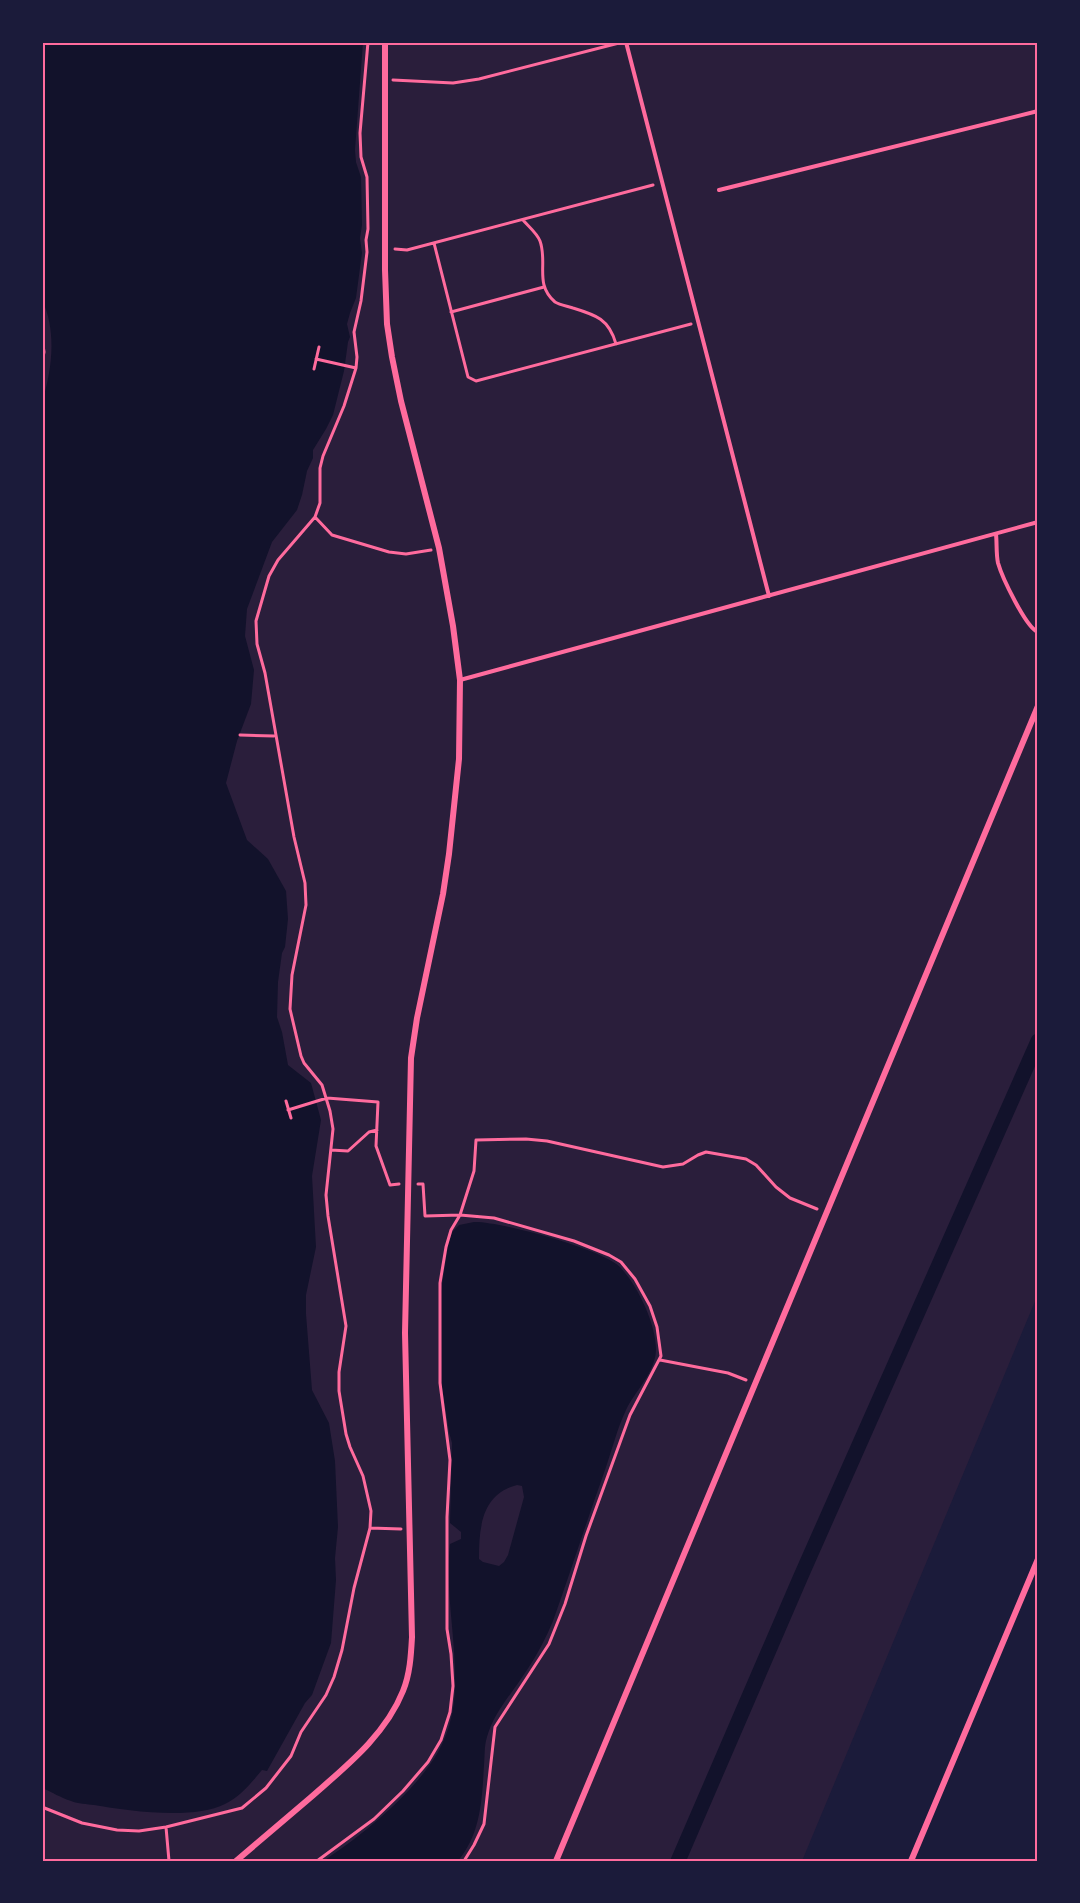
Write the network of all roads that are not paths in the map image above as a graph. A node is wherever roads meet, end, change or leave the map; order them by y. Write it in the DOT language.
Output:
graph roads {
  1 [pos="385,42"];
  2 [pos="626,42"];
  3 [pos="1038,111"];
  4 [pos="719,190"];
  5 [pos="1038,522"];
  6 [pos="996,534"];
  7 [pos="769,596"];
  8 [pos="1038,632"];
  9 [pos="460,680"];
  10 [pos="1038,706"];
  11 [pos="1038,1559"];
  12 [pos="236,1861"];
  13 [pos="555,1861"];
  14 [pos="911,1861"];
  1 -- 9 [label="street"];
  2 -- 7 [label="lane"];
  3 -- 4 [label="lane"];
  5 -- 6 [label="lane"];
  6 -- 7 [label="lane"];
  6 -- 8 [label="lane"];
  7 -- 9 [label="lane"];
  9 -- 12 [label="street"];
  10 -- 13 [label="street"];
  11 -- 14 [label="street"];
}
